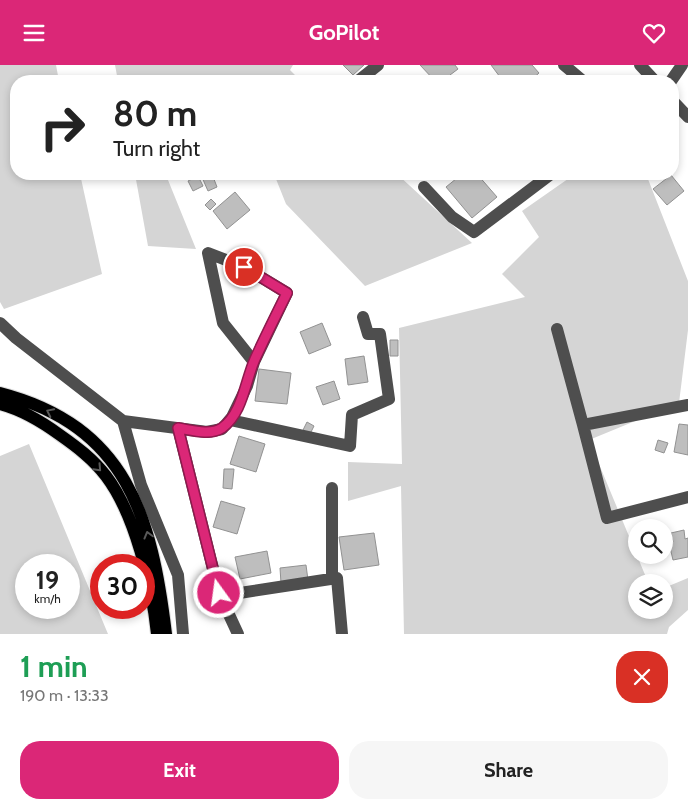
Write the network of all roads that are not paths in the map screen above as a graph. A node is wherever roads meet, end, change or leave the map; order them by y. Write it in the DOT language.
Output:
graph roads {
  1 [pos="378,65"];
  2 [pos="564,65"];
  3 [pos="640,65"];
  4 [pos="366,75"];
  5 [pos="576,75"];
  6 [pos="649,75"];
  7 [pos="679,107"];
  8 [pos="688,117"];
  9 [pos="543,180"];
  10 [pos="424,187"];
  11 [pos="363,317"];
  12 [pos="0,323"];
  13 [pos="557,329"];
  14 [pos="254,361"];
  15 [pos="0,393"];
  16 [pos="0,404"];
  17 [pos="688,405"];
  18 [pos="230,420"];
  19 [pos="122,421"];
  20 [pos="583,425"];
  21 [pos="178,428"];
  22 [pos="332,488"];
  23 [pos="688,497"];
  24 [pos="332,579"];
  25 [pos="220,596"];
  26 [pos="157,634"];
  27 [pos="166,634"];
  28 [pos="183,634"];
  29 [pos="238,634"];
  30 [pos="342,634"];
  1 -- 4 [label="street"];
  2 -- 5 [label="street"];
  3 -- 6 [label="street"];
  7 -- 8 [label="street"];
  9 -- 10 [label="street"];
  11 -- 18 [label="street"];
  12 -- 19 [label="street"];
  13 -- 20 [label="street"];
  14 -- 14 [label="street"];
  14 -- 18 [label="street"];
  27 -- 15 [label="main road, one-way"];
  16 -- 26 [label="main road, one-way"];
  17 -- 20 [label="street"];
  18 -- 21 [label="street"];
  19 -- 21 [label="street"];
  19 -- 28 [label="street"];
  20 -- 23 [label="street"];
  21 -- 25 [label="street"];
  22 -- 24 [label="street"];
  24 -- 25 [label="street"];
  24 -- 30 [label="street"];
  25 -- 29 [label="street"];
}
